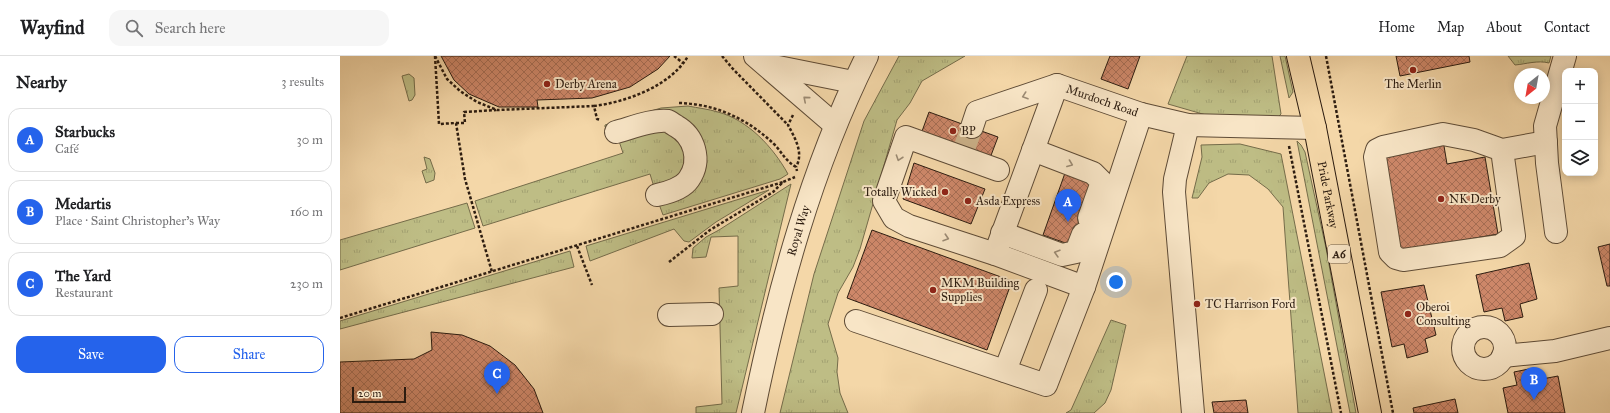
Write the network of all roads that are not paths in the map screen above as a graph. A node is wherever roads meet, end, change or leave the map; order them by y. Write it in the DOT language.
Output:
graph roads {
  1 [pos="867,56"];
  2 [pos="1298,56"];
  3 [pos="1302,56"];
  4 [pos="1565,56"];
  5 [pos="761,61"];
  6 [pos="853,82"];
  7 [pos="1057,85"];
  8 [pos="1307,95"];
  9 [pos="1141,114"];
  10 [pos="973,122"];
  11 [pos="835,125"];
  12 [pos="1188,125"];
  13 [pos="1315,128"];
  14 [pos="616,132"];
  15 [pos="1546,134"];
  16 [pos="1033,150"];
  17 [pos="1502,150"];
  18 [pos="998,170"];
  19 [pos="657,195"];
  20 [pos="1556,232"];
  21 [pos="1002,233"];
  22 [pos="995,254"];
  23 [pos="1084,286"];
  24 [pos="1036,290"];
  25 [pos="712,314"];
  26 [pos="669,316"];
  27 [pos="856,321"];
  28 [pos="1610,338"];
  29 [pos="1503,356"];
  30 [pos="1005,371"];
  31 [pos="753,413"];
  32 [pos="1193,413"];
  33 [pos="1370,413"];
  1 -- 6 [label="street, Royal Way"];
  2 -- 8 [label="main road, Pride Parkway / A6"];
  3 -- 8 [label="main road, Pride Parkway / A6"];
  4 -- 15 [label="street"];
  5 -- 6 [label="street"];
  11 -- 5 [label="street, one-way"];
  6 -- 11 [label="street, Royal Way"];
  7 -- 9 [label="street, Murdoch Road"];
  7 -- 10 [label="street, Murdoch Road, one-way"];
  7 -- 16 [label="street"];
  8 -- 13 [label="main road, Pride Parkway / A6"];
  9 -- 12 [label="street, Murdoch Road"];
  9 -- 23 [label="street"];
  11 -- 31 [label="street, Royal Way"];
  12 -- 13 [label="street, Murdoch Road"];
  12 -- 32 [label="street"];
  13 -- 33 [label="main road, Pride Parkway / A6"];
  14 -- 19 [label="street"];
  15 -- 17 [label="street"];
  15 -- 20 [label="street"];
  16 -- 21 [label="street"];
  16 -- 21 [label="street, one-way"];
  17 -- 17 [label="street"];
  18 -- 22 [label="street, one-way"];
  21 -- 22 [label="street"];
  22 -- 23 [label="street"];
  23 -- 30 [label="street"];
  24 -- 30 [label="street"];
  25 -- 26 [label="street"];
  27 -- 30 [label="street"];
  28 -- 29 [label="street"];
}
